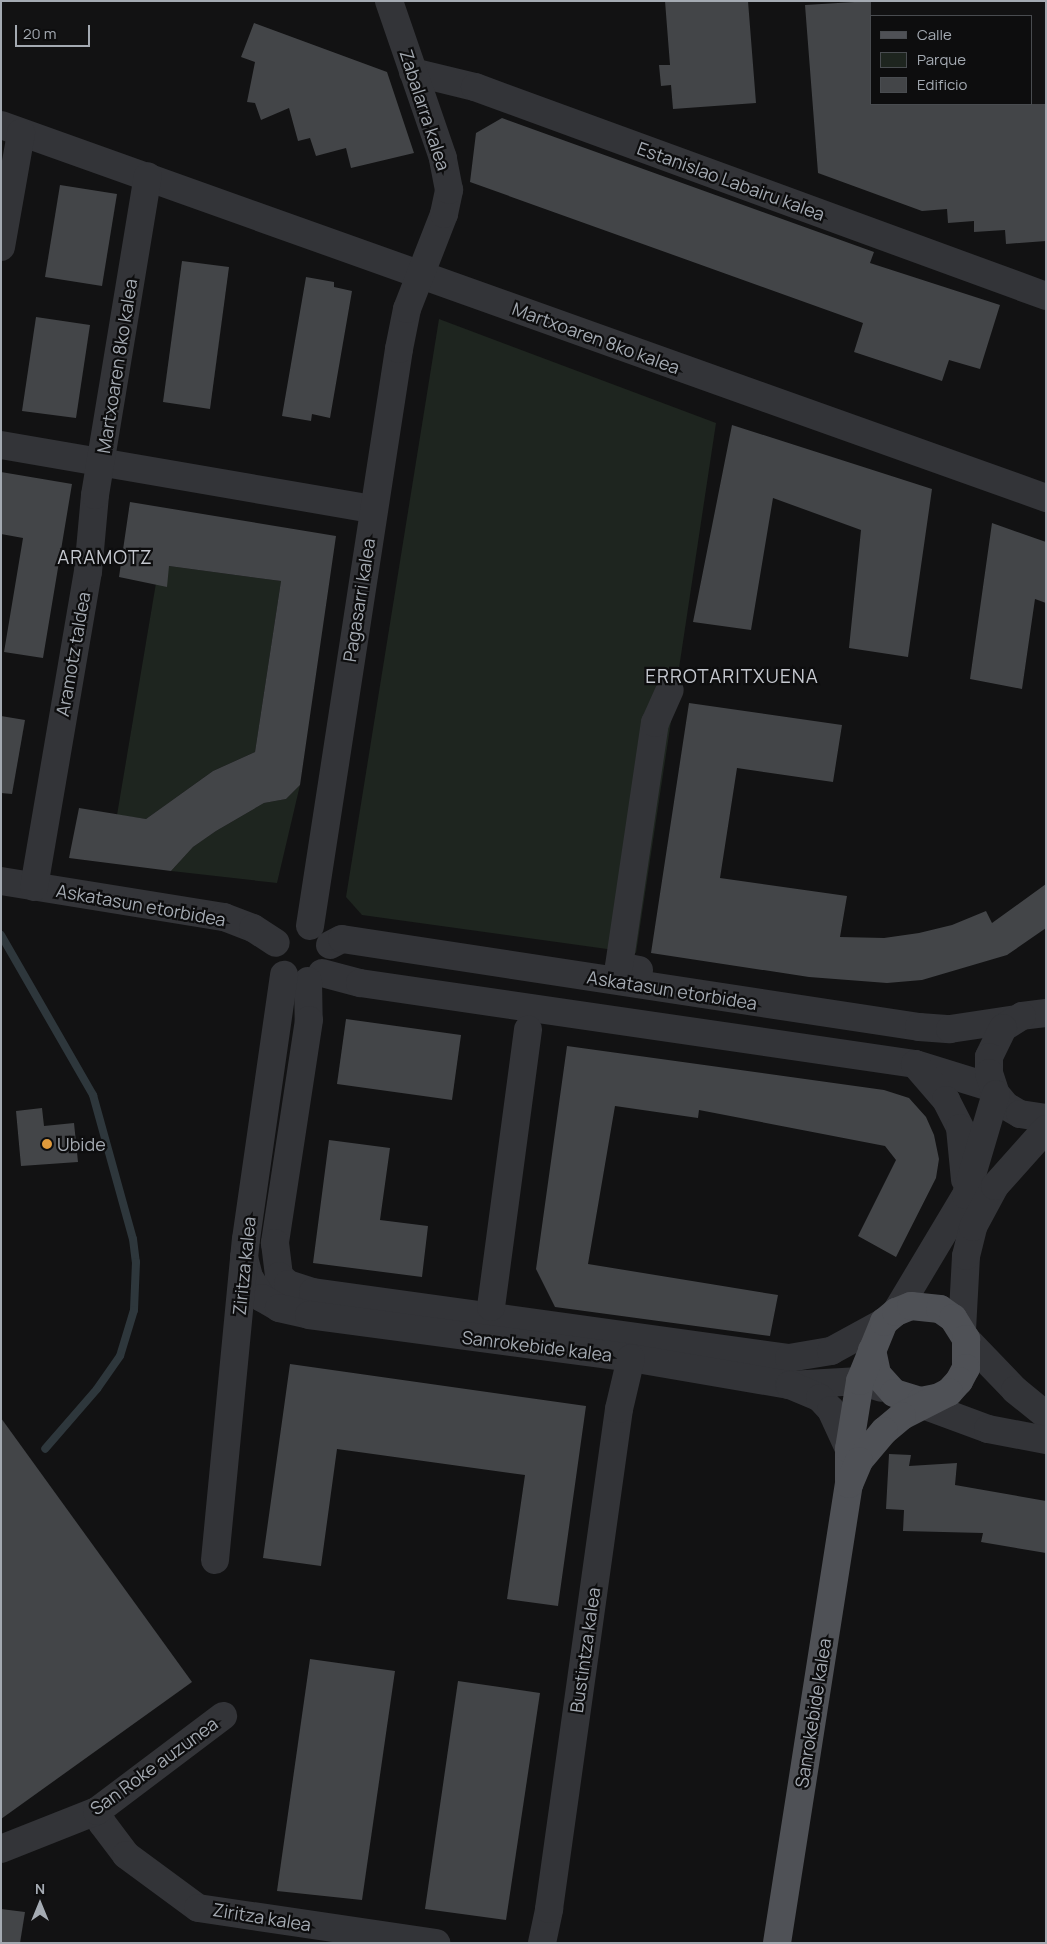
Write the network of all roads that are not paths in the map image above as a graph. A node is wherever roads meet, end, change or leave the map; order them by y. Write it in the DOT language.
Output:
graph roads {
  1 [pos="389,1"];
  2 [pos="413,72"];
  3 [pos="11,129"];
  4 [pos="148,176"];
  5 [pos="1,247"];
  6 [pos="419,276"];
  7 [pos="1046,296"];
  8 [pos="1,445"];
  9 [pos="101,462"];
  10 [pos="1046,498"];
  11 [pos="373,509"];
  12 [pos="670,690"];
  13 [pos="1,881"];
  14 [pos="34,887"];
  15 [pos="310,926"];
  16 [pos="276,943"];
  17 [pos="330,945"];
  18 [pos="639,970"];
  19 [pos="305,976"];
  20 [pos="1046,999"];
  21 [pos="1028,1016"];
  22 [pos="528,1029"];
  23 [pos="915,1064"];
  24 [pos="995,1091"];
  25 [pos="1046,1118"];
  26 [pos="1046,1129"];
  27 [pos="966,1194"];
  28 [pos="244,1258"];
  29 [pos="275,1263"];
  30 [pos="491,1307"];
  31 [pos="890,1317"];
  32 [pos="964,1334"];
  33 [pos="872,1350"];
  34 [pos="631,1358"];
  35 [pos="860,1381"];
  36 [pos="789,1385"];
  37 [pos="914,1399"];
  38 [pos="1046,1415"];
  39 [pos="1046,1440"];
  40 [pos="850,1449"];
  41 [pos="849,1484"];
  42 [pos="215,1560"];
  43 [pos="223,1716"];
  44 [pos="97,1811"];
  45 [pos="1,1849"];
  46 [pos="436,1943"];
  47 [pos="542,1943"];
  48 [pos="777,1943"];
  1 -- 2 [label="street, Zabalarra kalea"];
  2 -- 6 [label="street, Zabalarra kalea"];
  2 -- 7 [label="street, Estanislao Labairu kalea"];
  3 -- 4 [label="street, Martxoaren 8ko kalea"];
  3 -- 5 [label="street, Martxoaren 8ko kalea"];
  4 -- 6 [label="street, Martxoaren 8ko kalea"];
  4 -- 9 [label="street, Martxoaren 8ko kalea"];
  6 -- 10 [label="street, Martxoaren 8ko kalea"];
  6 -- 11 [label="street, Pagasarri kalea"];
  8 -- 9 [label="street"];
  9 -- 11 [label="street, Martxoaren 8ko kalea"];
  9 -- 14 [label="street, Aramotz taldea"];
  11 -- 15 [label="street, Pagasarri kalea"];
  12 -- 18 [label="street, Askatasun etorbidea"];
  13 -- 14 [label="street, Askatasun etorbidea"];
  14 -- 16 [label="street, Askatasun etorbidea"];
  15 -- 16 [label="street"];
  15 -- 17 [label="street"];
  16 -- 19 [label="street"];
  17 -- 19 [label="street"];
  17 -- 21 [label="street, Askatasun etorbidea"];
  19 -- 23 [label="street, Askatasun etorbidea"];
  19 -- 28 [label="street, Ziritza kalea"];
  19 -- 29 [label="street, Ziritza kalea"];
  20 -- 21 [label="street"];
  21 -- 24 [label="street"];
  22 -- 30 [label="street"];
  23 -- 24 [label="street, Askatasun etorbidea"];
  23 -- 27 [label="street"];
  24 -- 25 [label="street"];
  24 -- 27 [label="street"];
  26 -- 32 [label="street"];
  27 -- 31 [label="street"];
  28 -- 34 [label="street, Sanrokebide kalea"];
  28 -- 42 [label="street, Ziritza kalea"];
  29 -- 31 [label="street, Sanrokebide kalea"];
  31 -- 32 [label="main road"];
  31 -- 33 [label="main road"];
  32 -- 37 [label="main road"];
  32 -- 38 [label="street"];
  33 -- 35 [label="main road"];
  33 -- 37 [label="main road"];
  34 -- 36 [label="street, Sanrokebide kalea"];
  34 -- 47 [label="street, Bustintza kalea"];
  35 -- 36 [label="street, Sanrokebide kalea"];
  35 -- 37 [label="street"];
  35 -- 40 [label="main road"];
  36 -- 40 [label="street"];
  37 -- 39 [label="street"];
  37 -- 41 [label="main road"];
  40 -- 41 [label="main road"];
  41 -- 48 [label="main road, Sanrokebide kalea"];
  43 -- 44 [label="street, San Roke auzunea"];
  44 -- 45 [label="street, San Roke auzunea"];
  44 -- 46 [label="street, Ziritza kalea"];
}
